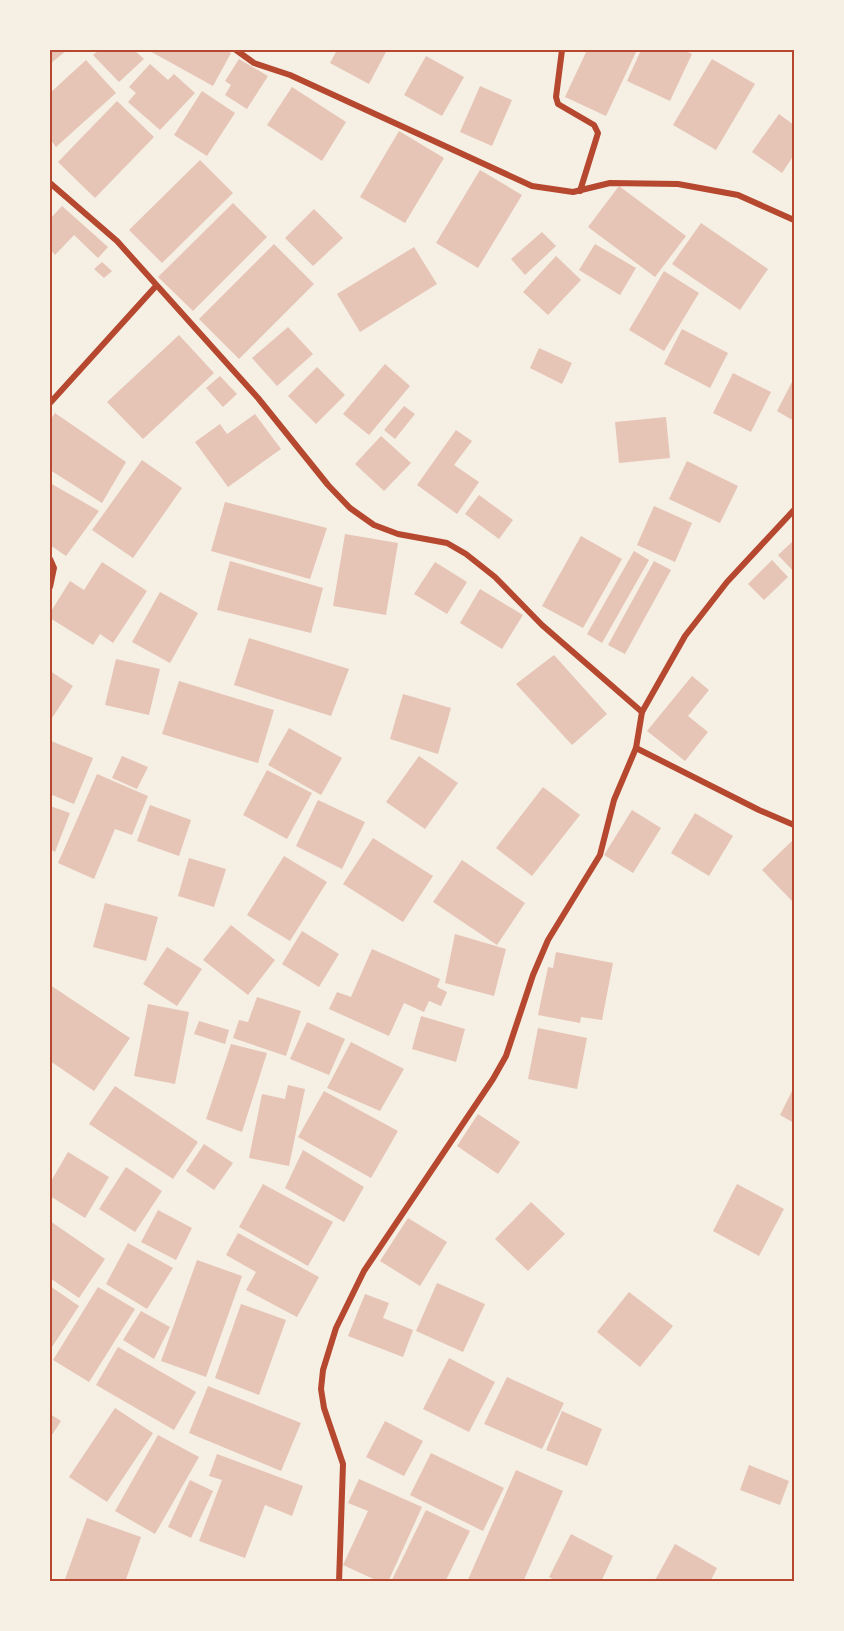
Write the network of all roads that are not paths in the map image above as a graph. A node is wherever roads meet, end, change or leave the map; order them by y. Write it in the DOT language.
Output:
graph roads {
  1 [pos="236,50"];
  2 [pos="562,50"];
  3 [pos="50,183"];
  4 [pos="580,191"];
  5 [pos="795,220"];
  6 [pos="156,286"];
  7 [pos="50,389"];
  8 [pos="58,393"];
  9 [pos="50,403"];
  10 [pos="795,510"];
  11 [pos="50,559"];
  12 [pos="50,587"];
  13 [pos="642,712"];
  14 [pos="636,748"];
  15 [pos="795,825"];
  16 [pos="339,1581"];
  1 -- 4 [label="street"];
  2 -- 4 [label="street"];
  3 -- 6 [label="street"];
  4 -- 5 [label="street"];
  6 -- 8 [label="street"];
  6 -- 13 [label="street"];
  7 -- 8 [label="street"];
  8 -- 9 [label="street"];
  10 -- 13 [label="street"];
  11 -- 12 [label="street"];
  13 -- 14 [label="street"];
  14 -- 15 [label="street"];
  14 -- 16 [label="street"];
}
